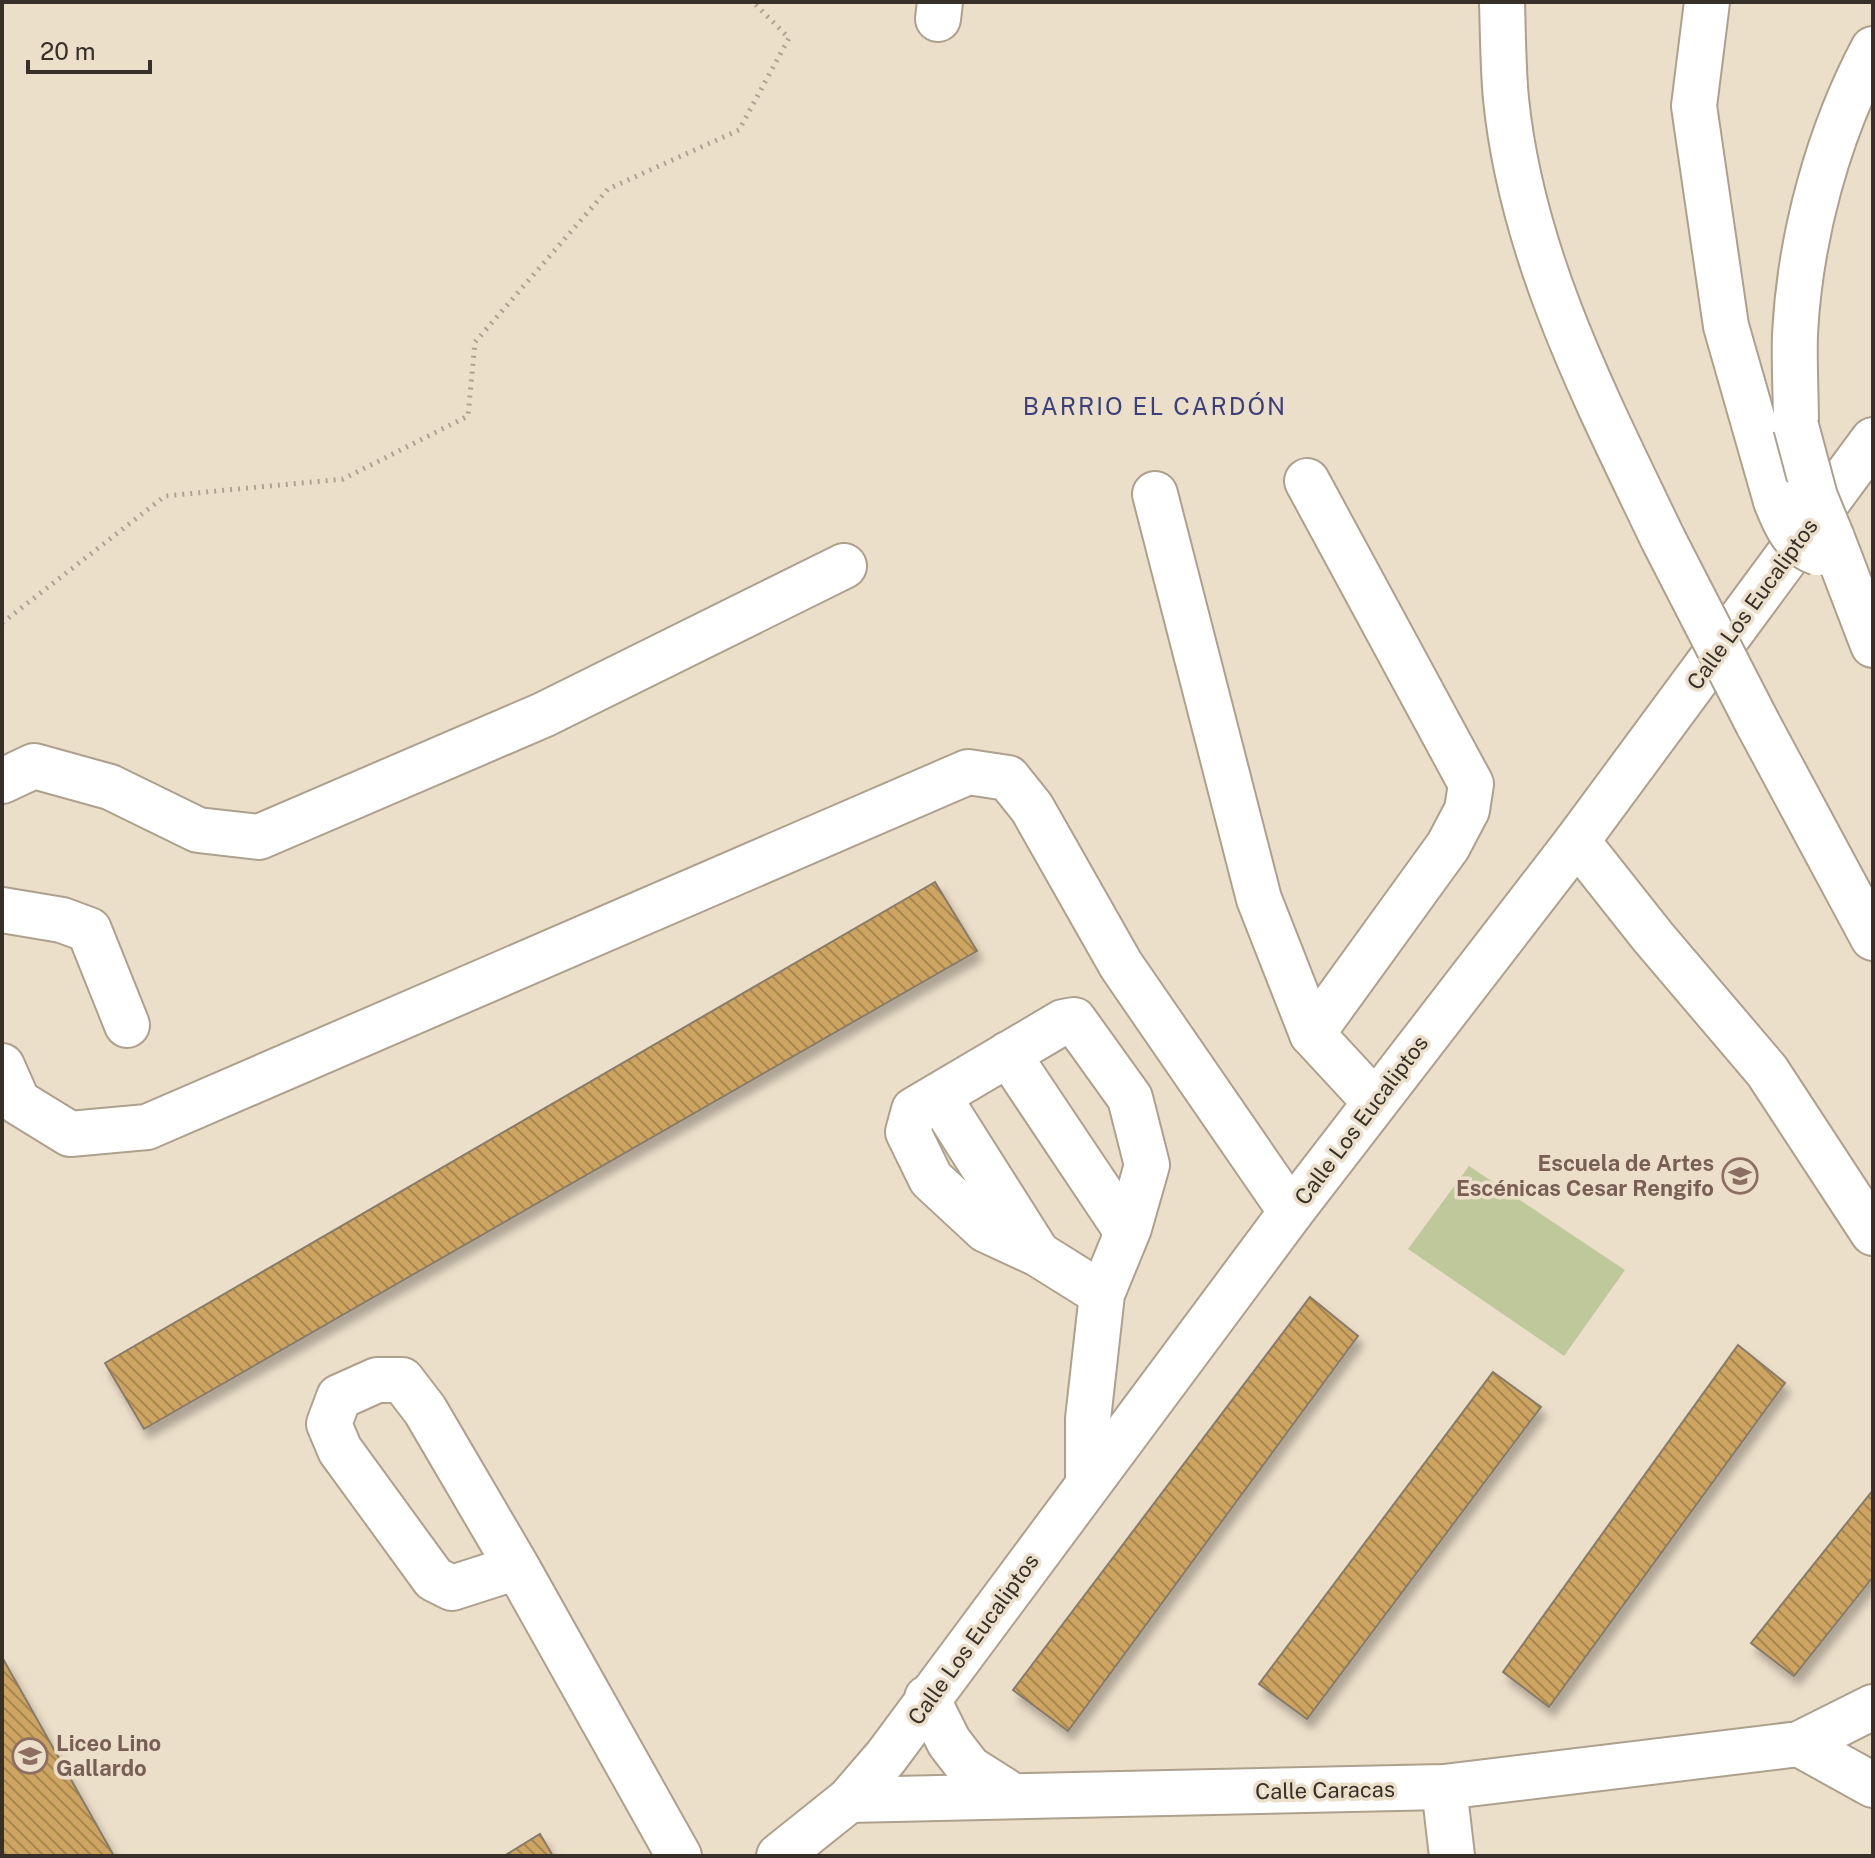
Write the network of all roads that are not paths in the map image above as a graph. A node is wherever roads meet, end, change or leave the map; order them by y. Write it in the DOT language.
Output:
graph roads {
  1 [pos="1502,2"];
  2 [pos="1707,2"];
  3 [pos="1873,49"];
  4 [pos="1873,440"];
  5 [pos="1307,481"];
  6 [pos="1155,494"];
  7 [pos="1829,550"];
  8 [pos="844,566"];
  9 [pos="1873,645"];
  10 [pos="2,781"];
  11 [pos="1577,841"];
  12 [pos="2,910"];
  13 [pos="1873,938"];
  14 [pos="127,1025"];
  15 [pos="1312,1034"];
  16 [pos="1008,1054"];
  17 [pos="2,1066"];
  18 [pos="1375,1102"];
  19 [pos="1291,1212"];
  20 [pos="1127,1232"];
  21 [pos="1873,1233"];
  22 [pos="1102,1294"];
  23 [pos="1088,1483"];
  24 [pos="517,1567"];
  25 [pos="927,1698"];
  26 [pos="1873,1707"];
  27 [pos="1799,1744"];
  28 [pos="1873,1785"];
  29 [pos="1444,1787"];
  30 [pos="1013,1796"];
  31 [pos="849,1800"];
  32 [pos="679,1856"];
  33 [pos="779,1856"];
  34 [pos="1452,1856"];
  1 -- 13 [label="main road, bridge"];
  2 -- 7 [label="main road, bridge"];
  3 -- 7 [label="main road, bridge"];
  4 -- 11 [label="main road, Calle Los Eucaliptos"];
  5 -- 15 [label="main road"];
  6 -- 15 [label="main road"];
  7 -- 9 [label="main road"];
  8 -- 10 [label="main road"];
  11 -- 18 [label="main road, Calle Los Eucaliptos"];
  11 -- 21 [label="main road"];
  12 -- 14 [label="main road"];
  15 -- 18 [label="main road"];
  16 -- 20 [label="main road"];
  16 -- 20 [label="main road"];
  16 -- 22 [label="main road"];
  17 -- 19 [label="main road"];
  18 -- 19 [label="main road, Calle Los Eucaliptos"];
  19 -- 23 [label="main road, Calle Los Eucaliptos"];
  20 -- 22 [label="main road"];
  22 -- 23 [label="main road"];
  23 -- 25 [label="main road, Calle Los Eucaliptos"];
  24 -- 24 [label="main road"];
  24 -- 32 [label="main road"];
  25 -- 30 [label="main road"];
  25 -- 31 [label="main road, Calle Los Eucaliptos"];
  26 -- 27 [label="main road, Calle Caracas"];
  27 -- 28 [label="main road"];
  27 -- 29 [label="main road, Calle Caracas"];
  29 -- 30 [label="main road, Calle Caracas"];
  29 -- 34 [label="main road"];
  30 -- 31 [label="main road, Calle Caracas"];
  31 -- 33 [label="main road, Calle Los Eucaliptos"];
}
